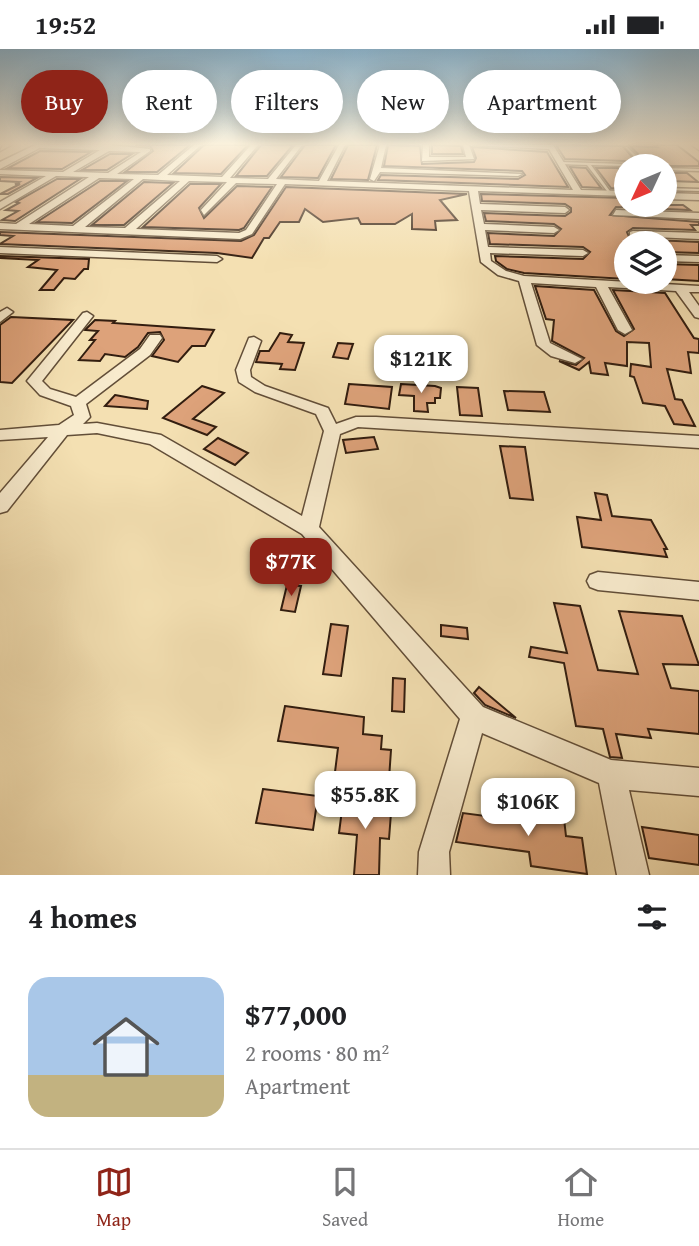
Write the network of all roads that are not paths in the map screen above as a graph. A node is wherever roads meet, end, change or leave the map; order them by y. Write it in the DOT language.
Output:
graph roads {
  1 [pos="282,183"];
  2 [pos="42,184"];
  3 [pos="85,184"];
  4 [pos="132,184"];
  5 [pos="182,184"];
  6 [pos="226,184"];
  7 [pos="303,184"];
  8 [pos="321,184"];
  9 [pos="522,184"];
  10 [pos="573,184"];
  11 [pos="602,184"];
  12 [pos="371,185"];
  13 [pos="699,188"];
  14 [pos="473,189"];
  15 [pos="677,189"];
  16 [pos="524,190"];
  17 [pos="579,193"];
  18 [pos="677,193"];
  19 [pos="610,194"];
  20 [pos="614,194"];
  21 [pos="694,197"];
  22 [pos="0,206"];
  23 [pos="477,207"];
  24 [pos="699,207"];
  25 [pos="565,210"];
  26 [pos="204,212"];
  27 [pos="677,215"];
  28 [pos="699,216"];
  29 [pos="0,226"];
  30 [pos="18,227"];
  31 [pos="479,227"];
  32 [pos="77,229"];
  33 [pos="554,230"];
  34 [pos="128,231"];
  35 [pos="677,235"];
  36 [pos="699,236"];
  37 [pos="0,250"];
  38 [pos="483,250"];
  39 [pos="583,253"];
  40 [pos="677,258"];
  41 [pos="217,259"];
  42 [pos="699,259"];
  43 [pos="524,279"];
  44 [pos="600,283"];
  45 [pos="679,288"];
  46 [pos="699,289"];
  47 [pos="699,314"];
  48 [pos="87,316"];
  49 [pos="625,330"];
  50 [pos="155,338"];
  51 [pos="254,341"];
  52 [pos="575,359"];
  53 [pos="78,403"];
  54 [pos="62,431"];
  55 [pos="332,431"];
  56 [pos="0,435"];
  57 [pos="699,442"];
  58 [pos="0,506"];
  59 [pos="309,529"];
  60 [pos="598,580"];
  61 [pos="699,591"];
  62 [pos="474,716"];
  63 [pos="611,774"];
  64 [pos="699,782"];
  65 [pos="434,875"];
  66 [pos="633,875"];
  1 -- 34 [label="street"];
  2 -- 22 [label="street"];
  3 -- 30 [label="street"];
  4 -- 32 [label="street"];
  5 -- 34 [label="street"];
  6 -- 26 [label="street"];
  7 -- 8 [label="street"];
  8 -- 12 [label="street"];
  9 -- 16 [label="street"];
  10 -- 17 [label="street"];
  11 -- 19 [label="lane"];
  12 -- 14 [label="street"];
  13 -- 15 [label="lane"];
  14 -- 16 [label="street"];
  14 -- 23 [label="street"];
  16 -- 17 [label="street"];
  17 -- 19 [label="street"];
  18 -- 21 [label="street"];
  19 -- 20 [label="street"];
  21 -- 24 [label="street"];
  23 -- 25 [label="street"];
  23 -- 31 [label="street"];
  27 -- 28 [label="street"];
  29 -- 30 [label="street"];
  30 -- 32 [label="street"];
  31 -- 33 [label="street"];
  31 -- 38 [label="street"];
  32 -- 34 [label="street"];
  35 -- 36 [label="street"];
  37 -- 41 [label="street"];
  38 -- 39 [label="street"];
  38 -- 43 [label="street"];
  40 -- 42 [label="street"];
  43 -- 44 [label="street"];
  43 -- 52 [label="street"];
  44 -- 45 [label="street"];
  44 -- 49 [label="street"];
  45 -- 46 [label="street"];
  45 -- 47 [label="street"];
  48 -- 53 [label="street"];
  50 -- 53 [label="street"];
  51 -- 55 [label="street"];
  53 -- 54 [label="street"];
  54 -- 56 [label="street"];
  54 -- 58 [label="street"];
  54 -- 59 [label="street"];
  55 -- 57 [label="street"];
  55 -- 59 [label="street"];
  59 -- 62 [label="street"];
  60 -- 61 [label="street"];
  62 -- 63 [label="street"];
  62 -- 65 [label="street"];
  63 -- 64 [label="street"];
  63 -- 66 [label="street"];
}
